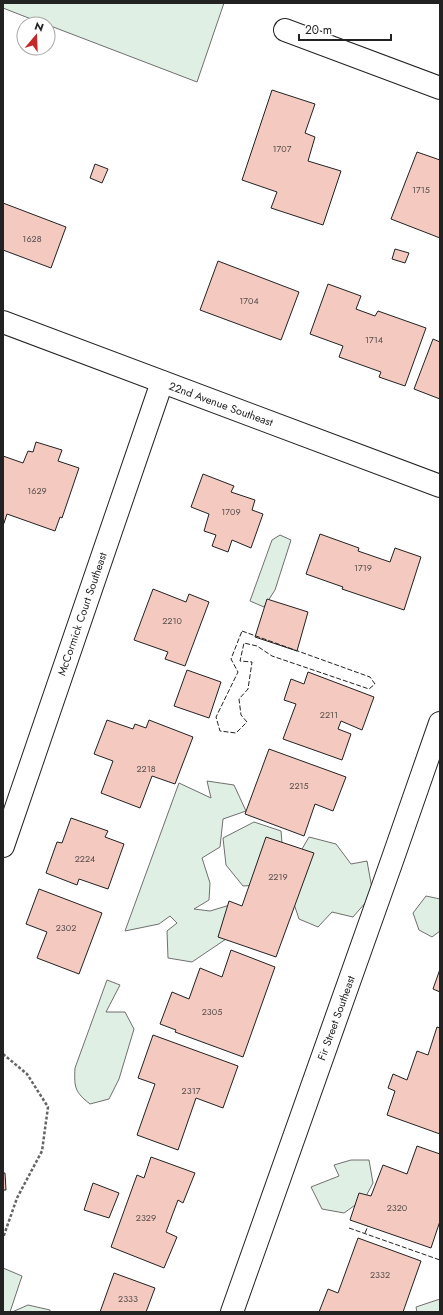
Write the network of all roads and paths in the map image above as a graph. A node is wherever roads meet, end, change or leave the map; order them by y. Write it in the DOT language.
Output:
graph roads {
  1 [pos="285,30"];
  2 [pos="440,88"];
  3 [pos="3,322"];
  4 [pos="162,382"];
  5 [pos="440,486"];
  6 [pos="440,723"];
  7 [pos="3,846"];
  8 [pos="3,1054"];
  9 [pos="3,1238"];
  10 [pos="232,1312"];
  1 -- 2 [label="street"];
  3 -- 4 [label="street, 22nd Avenue Southeast"];
  4 -- 5 [label="street, 22nd Avenue Southeast"];
  4 -- 7 [label="street, McCormick Court Southeast"];
  6 -- 10 [label="street, Fir Street Southeast"];
  8 -- 9 [label="path"];
}
